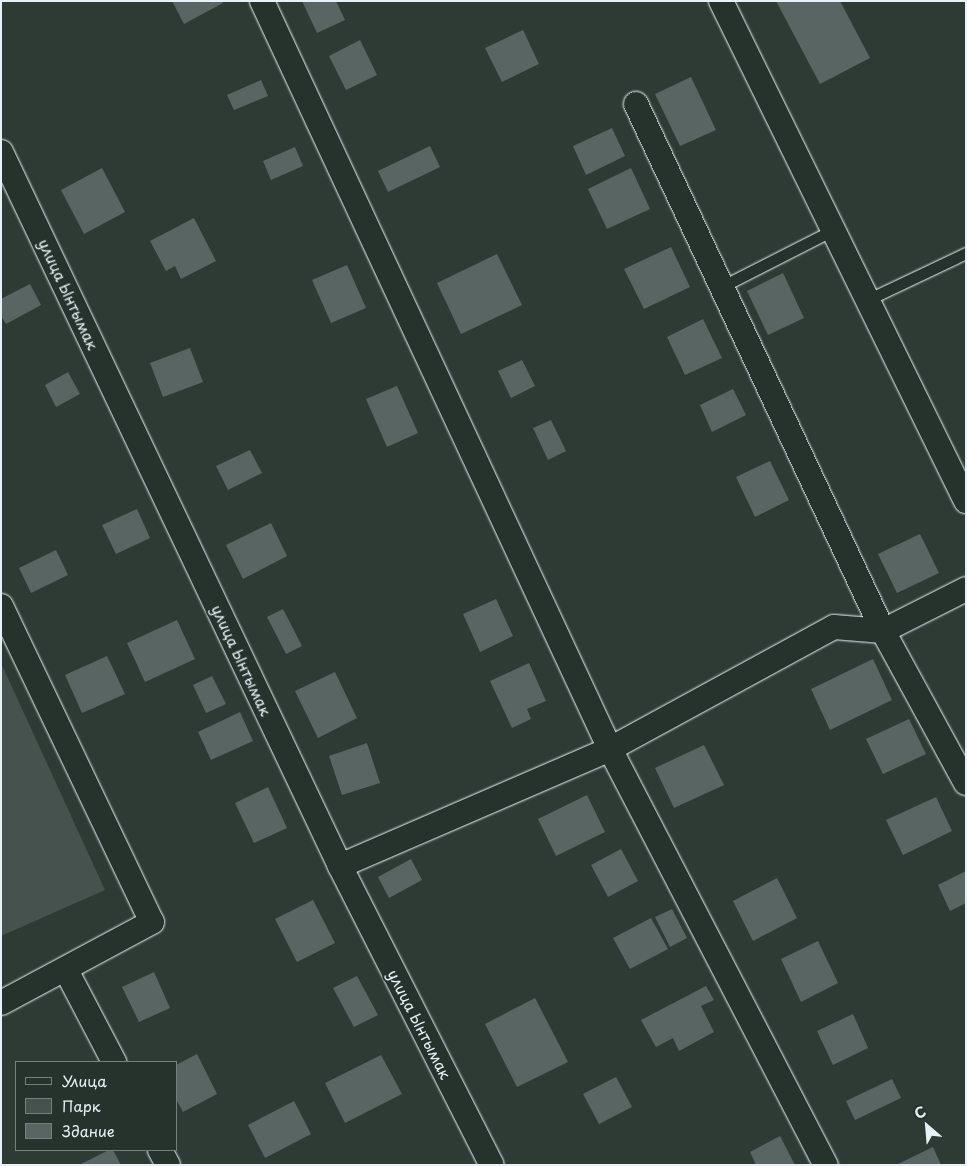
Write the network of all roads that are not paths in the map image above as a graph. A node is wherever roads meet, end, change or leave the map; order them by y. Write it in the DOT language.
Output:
graph roads {
  1 [pos="262,1"];
  2 [pos="720,1"];
  3 [pos="636,104"];
  4 [pos="1,152"];
  5 [pos="833,230"];
  6 [pos="966,253"];
  7 [pos="721,287"];
  8 [pos="867,300"];
  9 [pos="966,501"];
  10 [pos="966,589"];
  11 [pos="1,606"];
  12 [pos="883,631"];
  13 [pos="610,749"];
  14 [pos="966,783"];
  15 [pos="340,866"];
  16 [pos="66,970"];
  17 [pos="1,1003"];
  18 [pos="113,1061"];
  19 [pos="161,1151"];
  20 [pos="168,1165"];
  21 [pos="492,1165"];
  22 [pos="826,1165"];
  1 -- 13 [label="street"];
  2 -- 5 [label="street"];
  3 -- 7 [label="street"];
  4 -- 15 [label="street, улица Ынтымак"];
  5 -- 7 [label="lane"];
  5 -- 8 [label="street"];
  6 -- 8 [label="lane"];
  7 -- 12 [label="street"];
  8 -- 9 [label="street"];
  10 -- 12 [label="street"];
  11 -- 16 [label="street"];
  12 -- 13 [label="street"];
  12 -- 14 [label="street"];
  13 -- 15 [label="street"];
  13 -- 22 [label="street"];
  15 -- 21 [label="street, улица Ынтымак"];
  16 -- 17 [label="street"];
  16 -- 18 [label="street"];
  19 -- 20 [label="street"];
}
